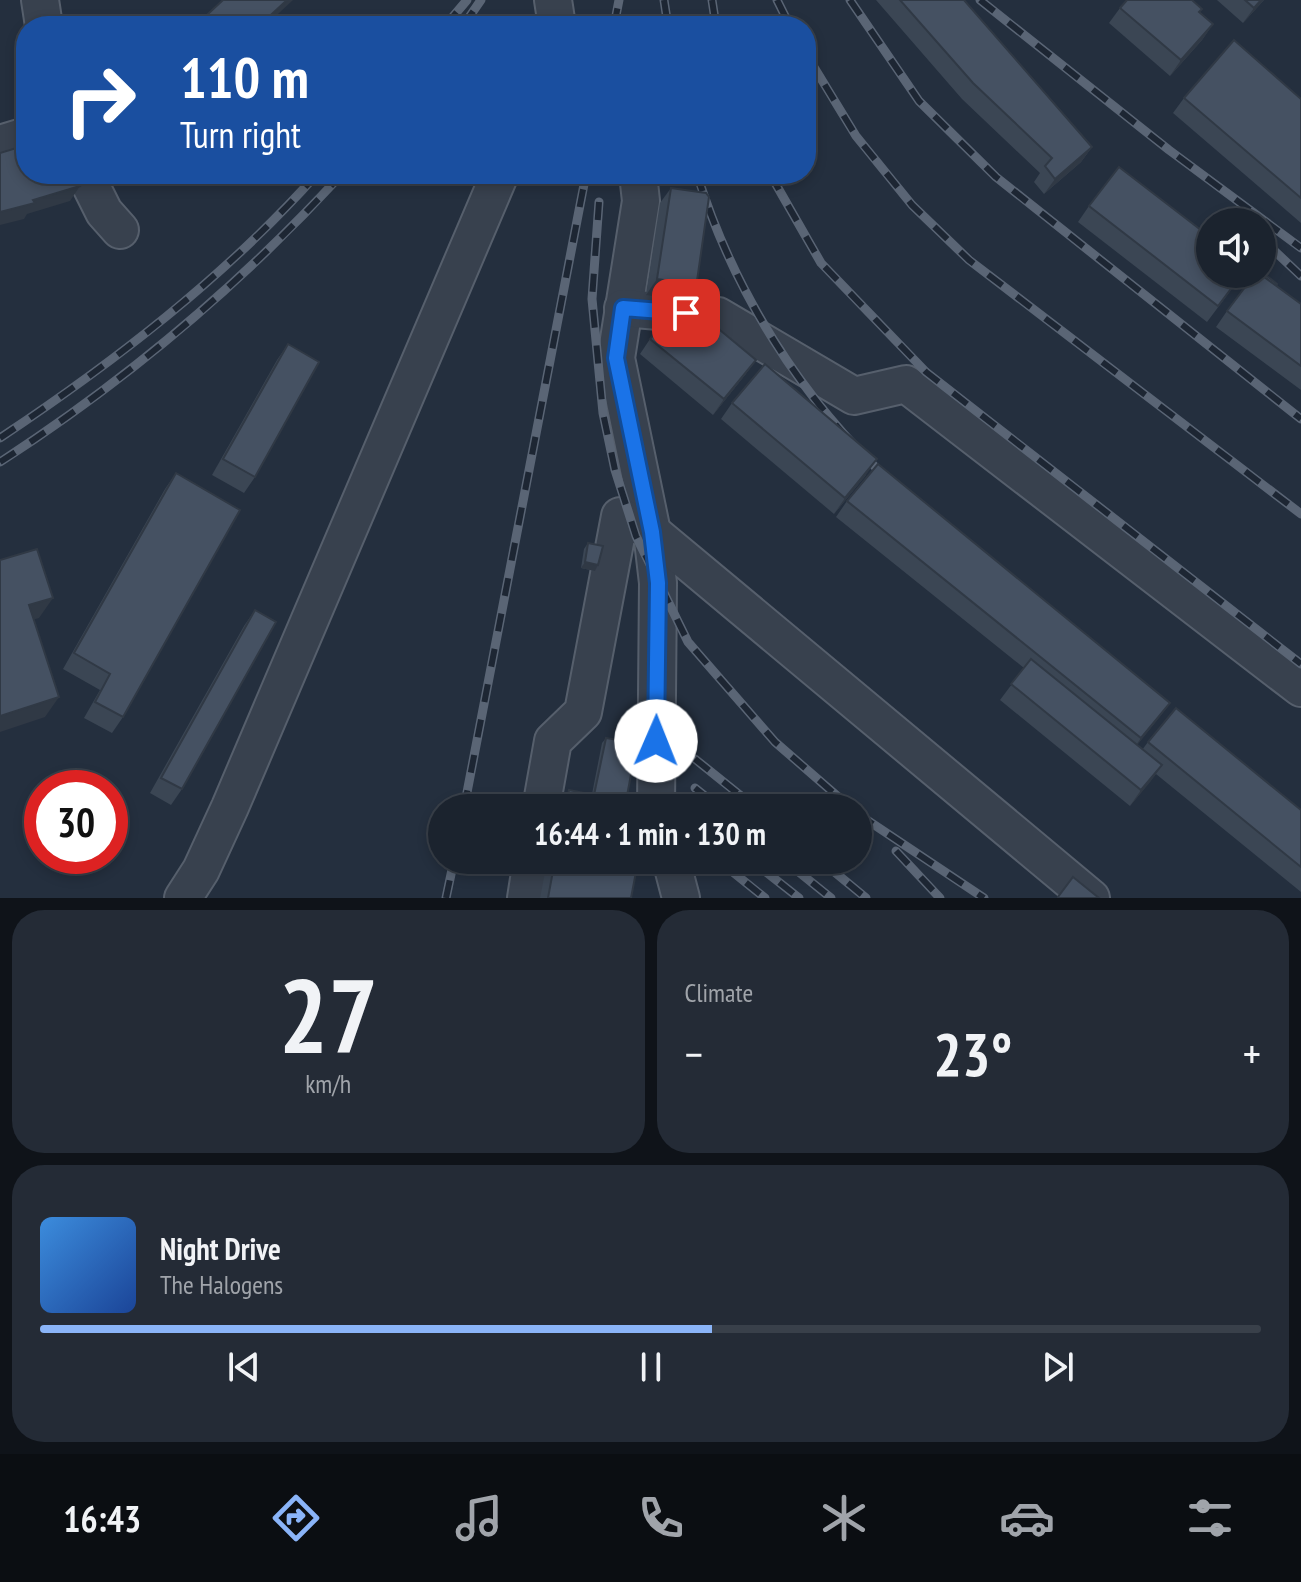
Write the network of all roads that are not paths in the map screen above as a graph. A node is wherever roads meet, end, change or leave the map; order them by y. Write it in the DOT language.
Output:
graph roads {
  1 [pos="90,184"];
  2 [pos="496,184"];
  3 [pos="639,184"];
  4 [pos="120,230"];
  5 [pos="623,308"];
  6 [pos="652,532"];
  7 [pos="1301,688"];
  8 [pos="544,794"];
  9 [pos="656,794"];
  10 [pos="530,874"];
  11 [pos="675,874"];
  12 [pos="183,898"];
  13 [pos="526,898"];
  14 [pos="681,898"];
  15 [pos="1091,898"];
  1 -- 4 [label="street"];
  2 -- 12 [label="street"];
  3 -- 5 [label="street"];
  5 -- 6 [label="street"];
  5 -- 7 [label="street"];
  6 -- 8 [label="street"];
  6 -- 9 [label="street"];
  6 -- 15 [label="street"];
  10 -- 13 [label="street"];
  11 -- 14 [label="street"];
}
